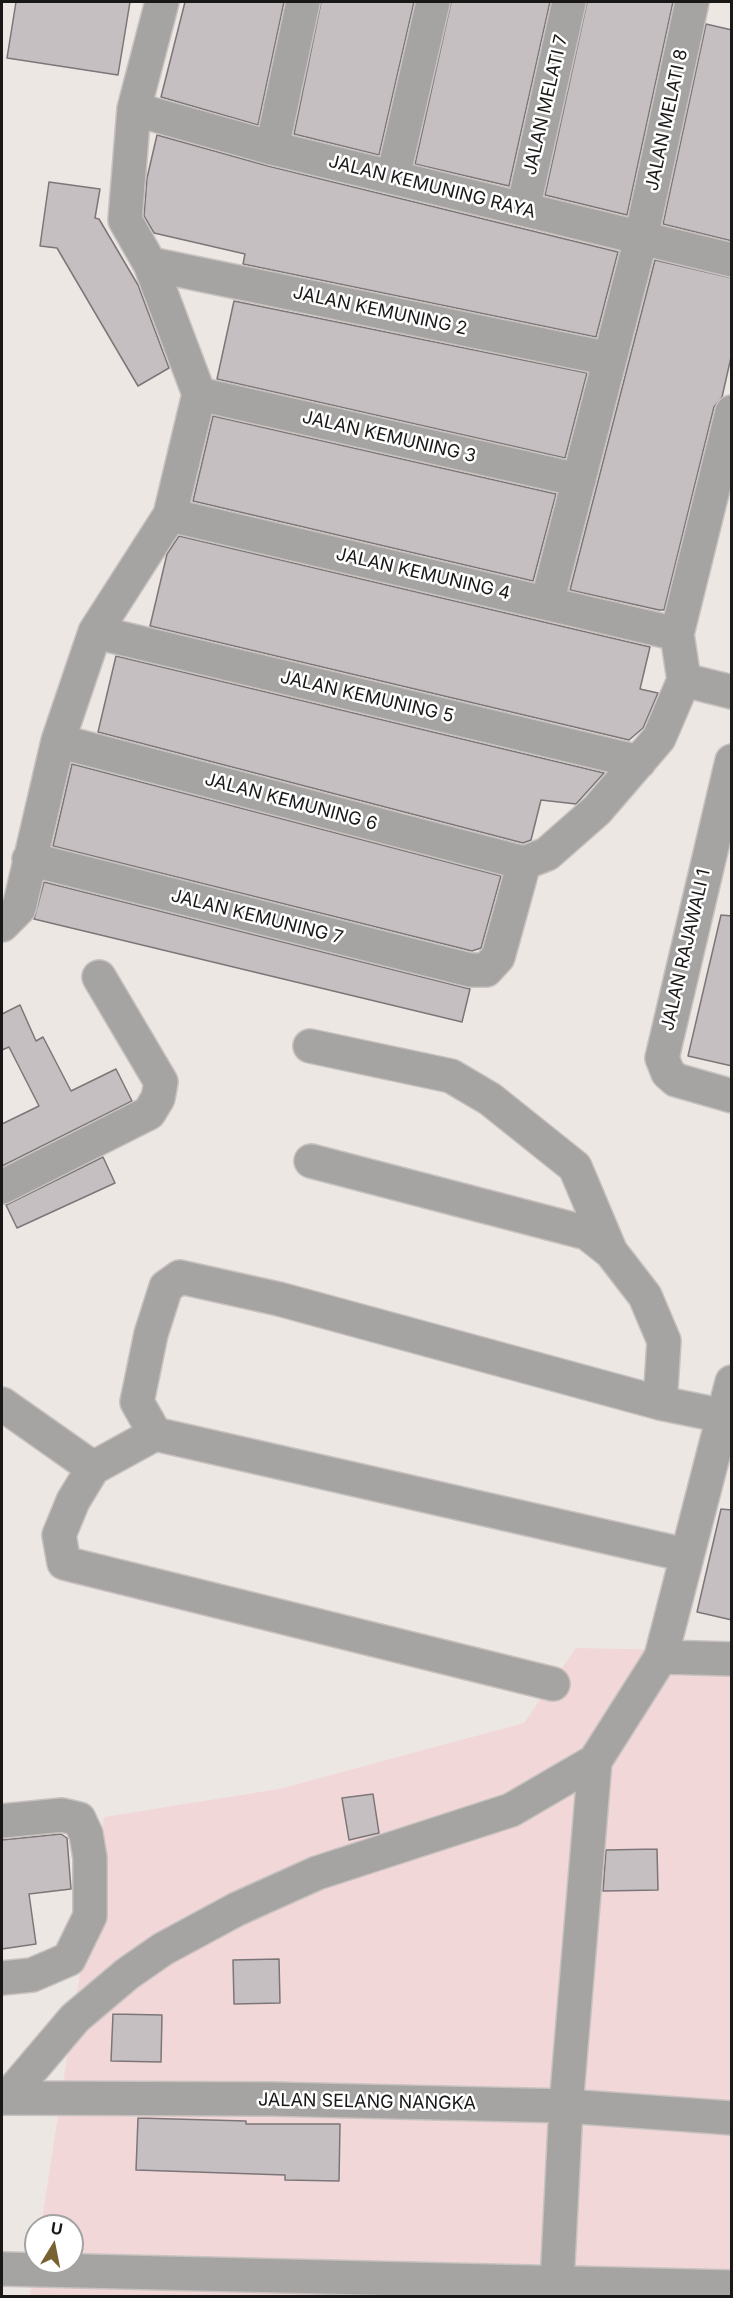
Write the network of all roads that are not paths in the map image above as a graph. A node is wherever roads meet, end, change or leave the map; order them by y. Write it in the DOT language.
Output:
graph roads {
  1 [pos="162,2"];
  2 [pos="303,2"];
  3 [pos="433,2"];
  4 [pos="570,2"];
  5 [pos="692,2"];
  6 [pos="134,109"];
  7 [pos="272,148"];
  8 [pos="393,177"];
  9 [pos="523,209"];
  10 [pos="641,238"];
  11 [pos="732,260"];
  12 [pos="150,264"];
  13 [pos="610,359"];
  14 [pos="199,394"];
  15 [pos="732,412"];
  16 [pos="579,480"];
  17 [pos="170,515"];
  18 [pos="547,603"];
  19 [pos="95,632"];
  20 [pos="677,634"];
  21 [pos="684,680"];
  22 [pos="732,692"];
  23 [pos="58,741"];
  24 [pos="732,761"];
  25 [pos="639,762"];
  26 [pos="29,859"];
  27 [pos="524,863"];
  28 [pos="2,925"];
  29 [pos="99,977"];
  30 [pos="310,1046"];
  31 [pos="732,1096"];
  32 [pos="311,1161"];
  33 [pos="2,1187"];
  34 [pos="611,1252"];
  35 [pos="732,1382"];
  36 [pos="660,1403"];
  37 [pos="5,1407"];
  38 [pos="724,1416"];
  39 [pos="155,1434"];
  40 [pos="93,1468"];
  41 [pos="686,1555"];
  42 [pos="661,1657"];
  43 [pos="732,1659"];
  44 [pos="553,1684"];
  45 [pos="596,1761"];
  46 [pos="2,1800"];
  47 [pos="37,1817"];
  48 [pos="2,1821"];
  49 [pos="2,1978"];
  50 [pos="4,2098"];
  51 [pos="566,2106"];
  52 [pos="732,2118"];
  53 [pos="2,2269"];
  54 [pos="557,2283"];
  55 [pos="732,2287"];
  1 -- 6 [label="street"];
  2 -- 7 [label="street"];
  3 -- 8 [label="street"];
  4 -- 9 [label="street, JALAN MELATI 7"];
  5 -- 10 [label="street, JALAN MELATI 8"];
  6 -- 7 [label="street, JALAN KEMUNING RAYA"];
  6 -- 12 [label="street"];
  7 -- 8 [label="street, JALAN KEMUNING RAYA"];
  8 -- 9 [label="street, JALAN KEMUNING RAYA"];
  9 -- 10 [label="street, JALAN KEMUNING RAYA"];
  10 -- 11 [label="street, JALAN KEMUNING RAYA"];
  10 -- 13 [label="street, JALAN MELATI 8"];
  12 -- 13 [label="street, JALAN KEMUNING 2"];
  12 -- 14 [label="street"];
  13 -- 16 [label="street, JALAN MELATI 8"];
  14 -- 16 [label="street, JALAN KEMUNING 3"];
  14 -- 17 [label="street"];
  15 -- 20 [label="street"];
  16 -- 18 [label="street, JALAN MELATI 8"];
  17 -- 18 [label="street, JALAN KEMUNING 4"];
  17 -- 19 [label="street"];
  18 -- 20 [label="street, JALAN KEMUNING 4"];
  19 -- 23 [label="street"];
  19 -- 25 [label="street, JALAN KEMUNING 5"];
  20 -- 21 [label="street"];
  21 -- 22 [label="street"];
  21 -- 25 [label="street"];
  23 -- 26 [label="street"];
  23 -- 27 [label="street, JALAN KEMUNING 6"];
  24 -- 31 [label="street, JALAN RAJAWALI 1"];
  25 -- 27 [label="street"];
  26 -- 27 [label="street, JALAN KEMUNING 7"];
  26 -- 28 [label="street"];
  29 -- 33 [label="street"];
  30 -- 34 [label="street"];
  32 -- 34 [label="street"];
  34 -- 36 [label="street"];
  35 -- 38 [label="street"];
  36 -- 38 [label="street"];
  36 -- 39 [label="street"];
  37 -- 40 [label="street"];
  38 -- 41 [label="street"];
  39 -- 40 [label="street"];
  39 -- 41 [label="street"];
  40 -- 44 [label="street"];
  41 -- 42 [label="street"];
  42 -- 43 [label="street"];
  42 -- 45 [label="street"];
  45 -- 50 [label="street"];
  45 -- 51 [label="street"];
  46 -- 47 [label="street"];
  47 -- 48 [label="street"];
  47 -- 49 [label="street"];
  50 -- 51 [label="street, JALAN SELANG NANGKA"];
  51 -- 52 [label="street, JALAN SELANG NANGKA"];
  51 -- 54 [label="street"];
  53 -- 54 [label="street"];
  54 -- 55 [label="street"];
}
